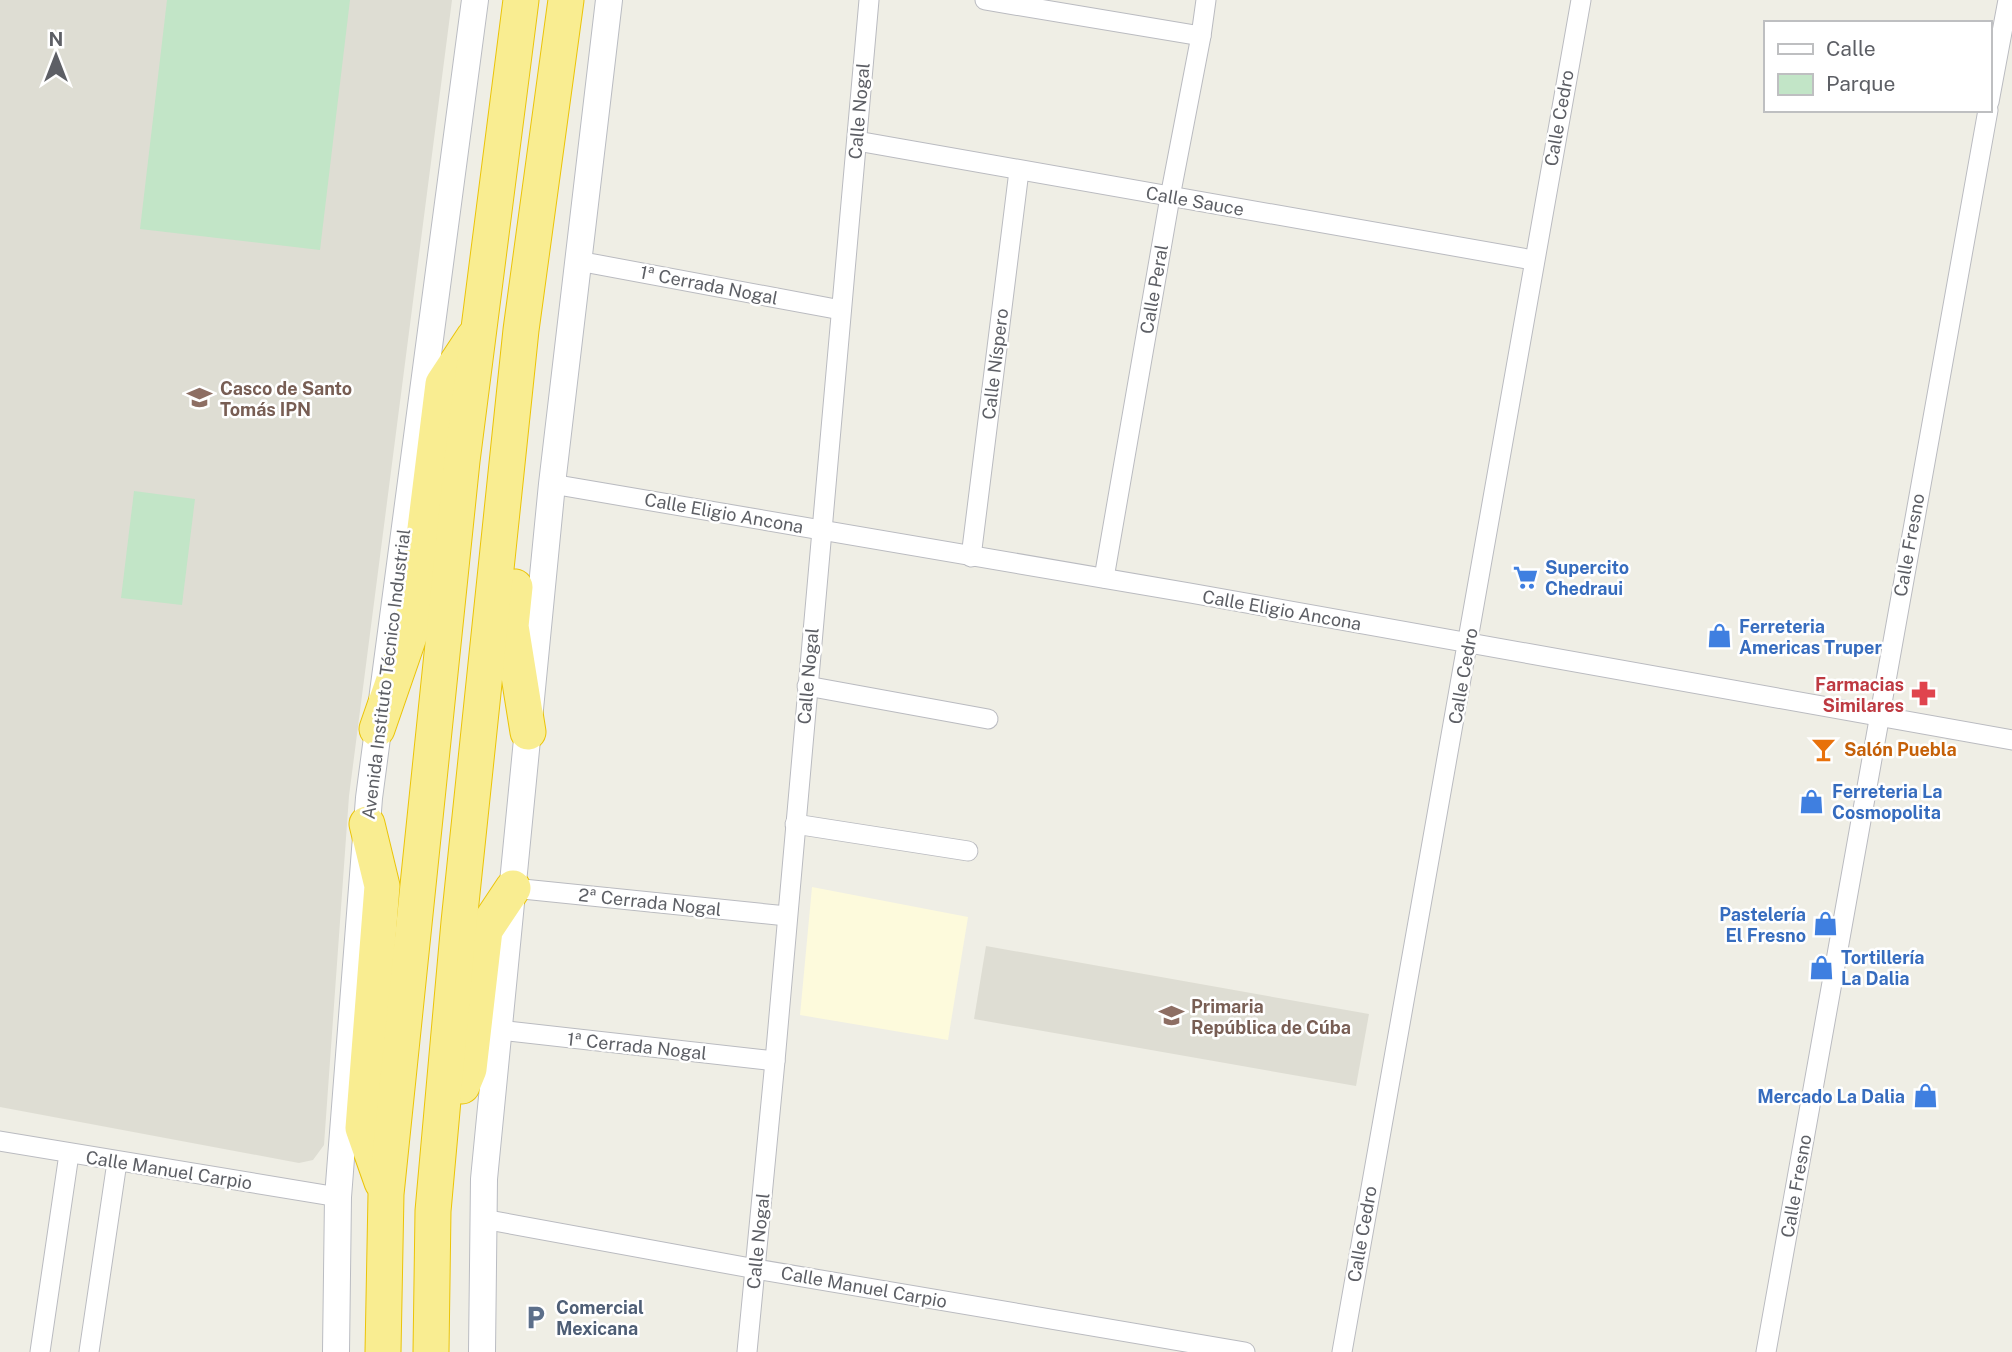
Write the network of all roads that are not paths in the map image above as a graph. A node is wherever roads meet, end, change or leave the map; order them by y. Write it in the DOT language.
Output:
graph roads {
  1 [pos="475,0"];
  2 [pos="522,0"];
  3 [pos="566,0"];
  4 [pos="609,0"];
  5 [pos="869,0"];
  6 [pos="985,0"];
  7 [pos="1206,0"];
  8 [pos="1581,0"];
  9 [pos="2008,0"];
  10 [pos="1201,36"];
  11 [pos="1991,91"];
  12 [pos="1988,112"];
  13 [pos="856,141"];
  14 [pos="1019,171"];
  15 [pos="1170,197"];
  16 [pos="1533,260"];
  17 [pos="578,261"];
  18 [pos="841,310"];
  19 [pos="521,330"];
  20 [pos="478,331"];
  21 [pos="552,484"];
  22 [pos="822,530"];
  23 [pos="971,557"];
  24 [pos="1104,579"];
  25 [pos="1469,644"];
  26 [pos="807,687"];
  27 [pos="1879,715"];
  28 [pos="988,719"];
  29 [pos="377,729"];
  30 [pos="528,732"];
  31 [pos="2012,740"];
  32 [pos="367,824"];
  33 [pos="795,824"];
  34 [pos="968,851"];
  35 [pos="513,888"];
  36 [pos="787,916"];
  37 [pos="499,1030"];
  38 [pos="775,1061"];
  39 [pos="0,1141"];
  40 [pos="438,1144"];
  41 [pos="69,1154"];
  42 [pos="117,1161"];
  43 [pos="386,1194"];
  44 [pos="338,1197"];
  45 [pos="483,1219"];
  46 [pos="756,1269"];
  47 [pos="40,1352"];
  48 [pos="89,1352"];
  49 [pos="336,1352"];
  50 [pos="383,1352"];
  51 [pos="431,1352"];
  52 [pos="482,1352"];
  53 [pos="747,1352"];
  54 [pos="1245,1352"];
  55 [pos="1342,1352"];
  56 [pos="1766,1352"];
  1 -- 29 [label="main road, Avenida Instituto Técnico Industrial"];
  2 -- 20 [label="highway"];
  3 -- 19 [label="highway"];
  4 -- 17 [label="main road"];
  5 -- 13 [label="street, Calle Nogal"];
  6 -- 10 [label="street"];
  7 -- 10 [label="street, Calle Peral"];
  8 -- 16 [label="street, Calle Cedro"];
  9 -- 11 [label="street"];
  10 -- 15 [label="street, Calle Peral"];
  12 -- 27 [label="street, Calle Fresno"];
  13 -- 14 [label="street, Calle Sauce"];
  13 -- 18 [label="street, Calle Nogal"];
  14 -- 15 [label="street, Calle Sauce"];
  14 -- 23 [label="street, Calle Níspero"];
  15 -- 16 [label="street, Calle Sauce"];
  15 -- 24 [label="street, Calle Peral"];
  16 -- 25 [label="street, Calle Cedro"];
  17 -- 18 [label="street, 1ª Cerrada Nogal"];
  17 -- 21 [label="main road"];
  18 -- 22 [label="street, Calle Nogal"];
  19 -- 30 [label="highway"];
  19 -- 40 [label="highway"];
  20 -- 29 [label="highway"];
  20 -- 43 [label="highway"];
  21 -- 22 [label="street, Calle Eligio Ancona"];
  21 -- 30 [label="main road"];
  22 -- 23 [label="street, Calle Eligio Ancona"];
  22 -- 26 [label="street, Calle Nogal"];
  23 -- 24 [label="street, Calle Eligio Ancona"];
  24 -- 25 [label="street, Calle Eligio Ancona"];
  25 -- 27 [label="street, Calle Eligio Ancona"];
  25 -- 55 [label="street, Calle Cedro"];
  26 -- 28 [label="street"];
  26 -- 33 [label="street, Calle Nogal"];
  27 -- 31 [label="street, Calle Eligio Ancona"];
  27 -- 56 [label="street, Calle Fresno"];
  29 -- 32 [label="main road, Avenida Instituto Técnico Industrial"];
  30 -- 35 [label="main road"];
  32 -- 43 [label="highway"];
  32 -- 44 [label="main road, Avenida Instituto Técnico Industrial"];
  33 -- 34 [label="street"];
  33 -- 36 [label="street, Calle Nogal"];
  35 -- 36 [label="street, 2ª Cerrada Nogal"];
  35 -- 37 [label="main road"];
  35 -- 40 [label="highway"];
  36 -- 38 [label="street, Calle Nogal"];
  37 -- 38 [label="street, 1ª Cerrada Nogal"];
  37 -- 45 [label="main road"];
  38 -- 46 [label="street, Calle Nogal"];
  39 -- 41 [label="street, Calle Manuel Carpio"];
  40 -- 51 [label="highway"];
  41 -- 42 [label="street, Calle Manuel Carpio"];
  41 -- 47 [label="street"];
  42 -- 44 [label="street, Calle Manuel Carpio"];
  42 -- 48 [label="street"];
  43 -- 50 [label="highway"];
  44 -- 49 [label="main road, Avenida Instituto Técnico Industrial"];
  45 -- 46 [label="street, Calle Manuel Carpio"];
  45 -- 52 [label="main road"];
  46 -- 53 [label="street, Calle Nogal"];
  46 -- 54 [label="street, Calle Manuel Carpio"];
}
